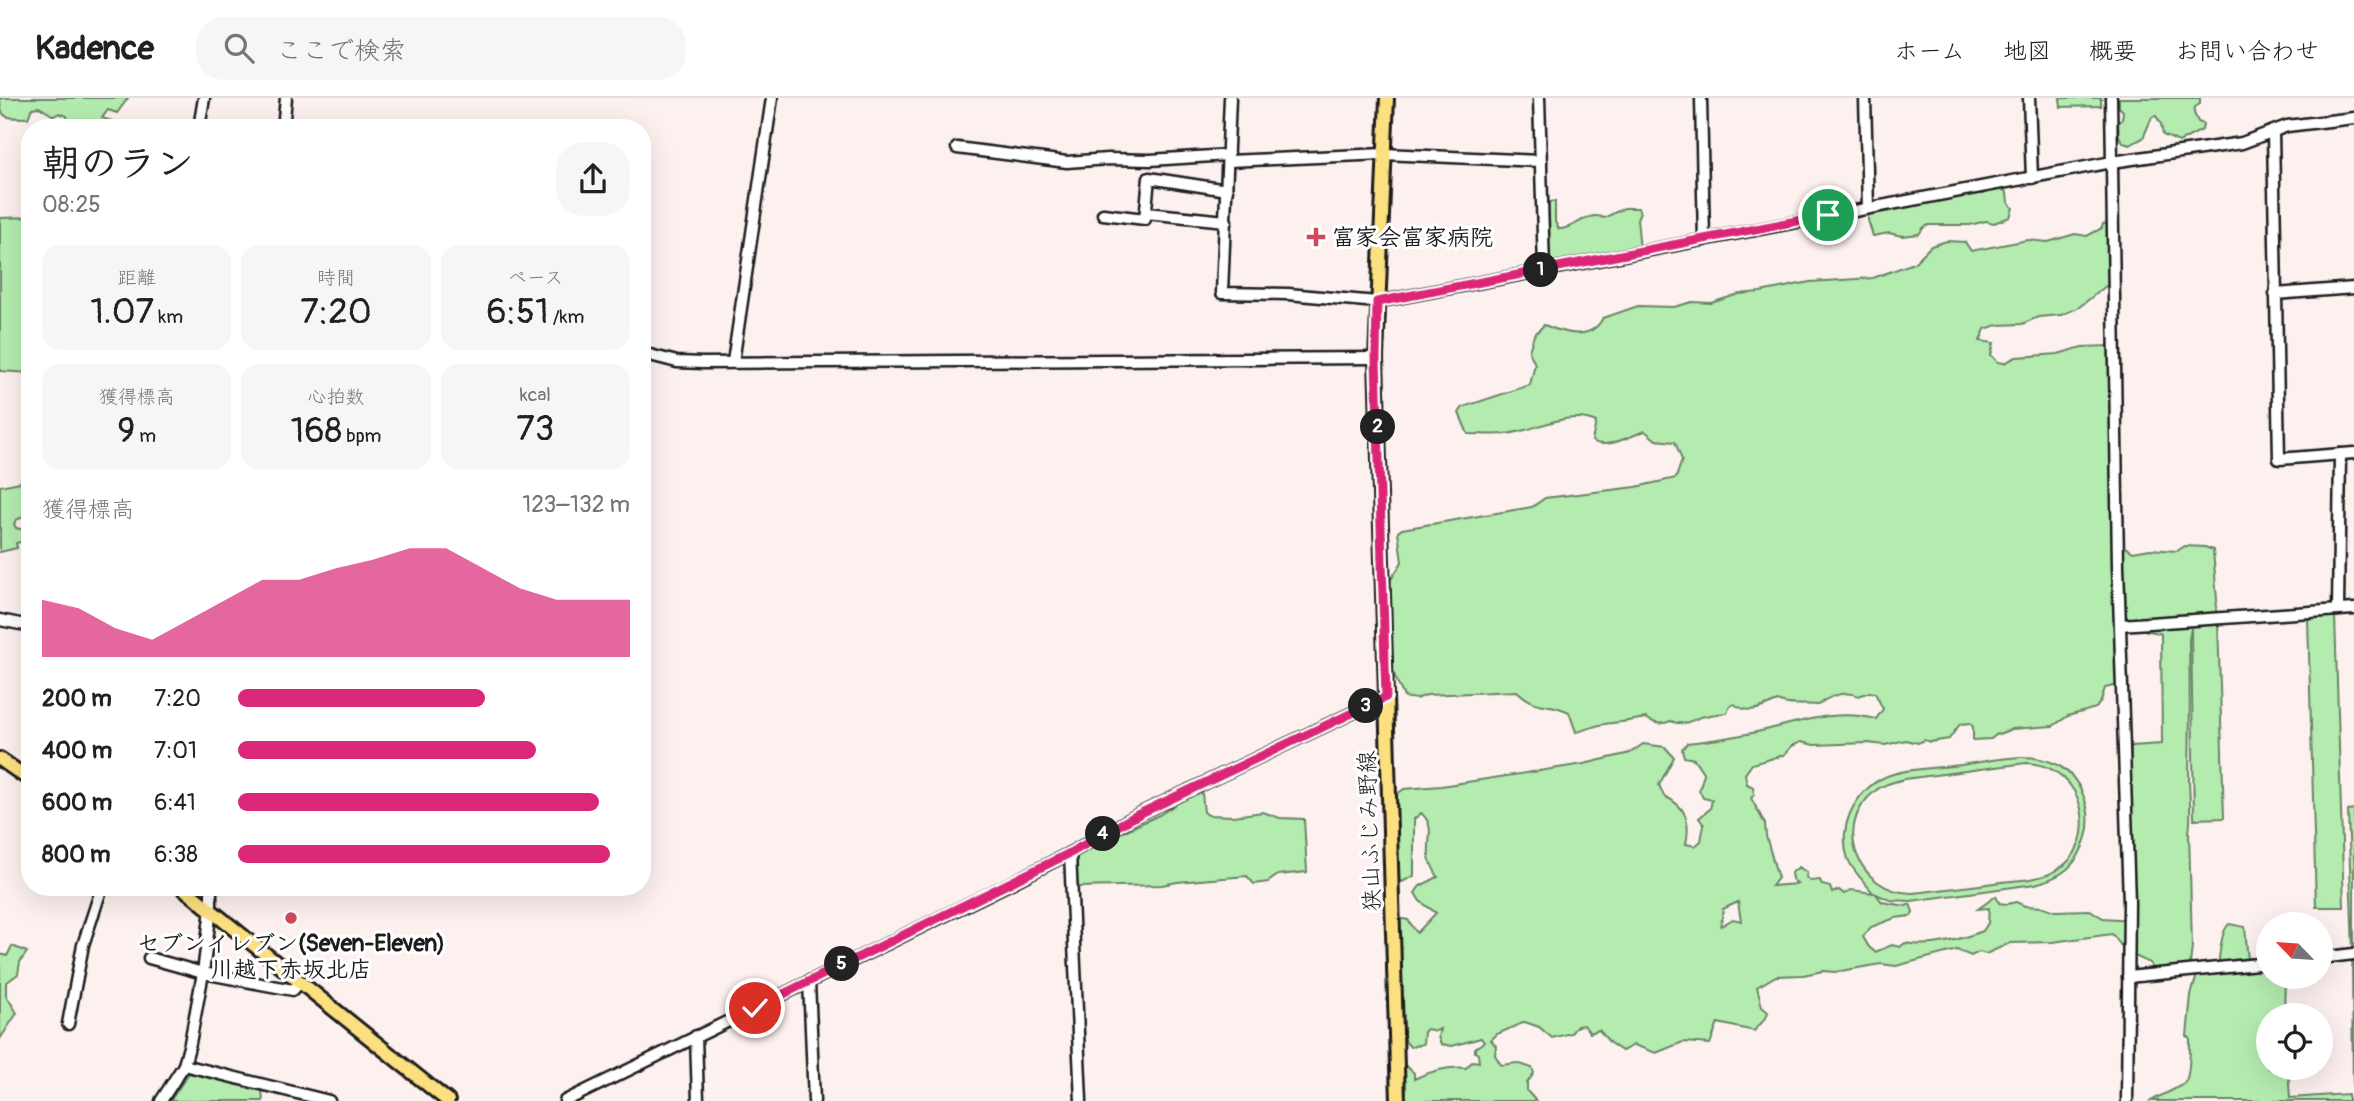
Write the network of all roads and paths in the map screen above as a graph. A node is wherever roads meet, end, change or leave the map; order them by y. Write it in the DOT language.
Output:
graph roads {
  1 [pos="204,98"];
  2 [pos="286,98"];
  3 [pos="772,98"];
  4 [pos="1230,98"];
  5 [pos="1387,98"];
  6 [pos="1539,98"];
  7 [pos="1701,98"];
  8 [pos="1865,98"];
  9 [pos="2029,98"];
  10 [pos="2111,98"];
  11 [pos="2354,118"];
  12 [pos="200,119"];
  13 [pos="284,119"];
  14 [pos="2273,132"];
  15 [pos="957,148"];
  16 [pos="1384,154"];
  17 [pos="1228,158"];
  18 [pos="1150,160"];
  19 [pos="1541,162"];
  20 [pos="2112,162"];
  21 [pos="1149,178"];
  22 [pos="2032,178"];
  23 [pos="1227,190"];
  24 [pos="1868,208"];
  25 [pos="1146,213"];
  26 [pos="1103,214"];
  27 [pos="1226,222"];
  28 [pos="1704,240"];
  29 [pos="1544,269"];
  30 [pos="2354,288"];
  31 [pos="2275,294"];
  32 [pos="1377,302"];
  33 [pos="651,356"];
  34 [pos="1376,358"];
  35 [pos="733,362"];
  36 [pos="2354,453"];
  37 [pos="2340,454"];
  38 [pos="2354,609"];
  39 [pos="2338,610"];
  40 [pos="0,620"];
  41 [pos="21,624"];
  42 [pos="2120,625"];
  43 [pos="1386,697"];
  44 [pos="0,759"];
  45 [pos="21,774"];
  46 [pos="1070,853"];
  47 [pos="99,896"];
  48 [pos="194,896"];
  49 [pos="211,896"];
  50 [pos="211,909"];
  51 [pos="2354,954"];
  52 [pos="2333,956"];
  53 [pos="149,958"];
  54 [pos="2256,964"];
  55 [pos="203,973"];
  56 [pos="2128,977"];
  57 [pos="809,981"];
  58 [pos="300,982"];
  59 [pos="68,1024"];
  60 [pos="696,1036"];
  61 [pos="184,1065"];
  62 [pos="161,1101"];
  63 [pos="329,1101"];
  64 [pos="448,1101"];
  65 [pos="565,1101"];
  66 [pos="698,1101"];
  67 [pos="814,1101"];
  68 [pos="1081,1101"];
  69 [pos="1398,1101"];
  70 [pos="2127,1101"];
  1 -- 12 [label="street"];
  2 -- 13 [label="street"];
  3 -- 35 [label="street"];
  4 -- 17 [label="street"];
  5 -- 16 [label="main road, 狭山ふじみ野線"];
  6 -- 19 [label="street"];
  7 -- 28 [label="street"];
  8 -- 24 [label="street"];
  9 -- 22 [label="street"];
  10 -- 20 [label="street"];
  11 -- 14 [label="street"];
  14 -- 20 [label="street"];
  14 -- 31 [label="street"];
  15 -- 18 [label="street"];
  16 -- 17 [label="street"];
  16 -- 19 [label="street"];
  16 -- 32 [label="main road, 狭山ふじみ野線"];
  17 -- 18 [label="street"];
  17 -- 23 [label="street"];
  18 -- 21 [label="street"];
  19 -- 29 [label="street"];
  20 -- 22 [label="street"];
  20 -- 42 [label="street"];
  21 -- 23 [label="street"];
  21 -- 25 [label="street"];
  22 -- 24 [label="street"];
  23 -- 27 [label="street"];
  24 -- 28 [label="street"];
  25 -- 26 [label="street"];
  25 -- 27 [label="street"];
  27 -- 32 [label="street"];
  28 -- 29 [label="street"];
  29 -- 32 [label="street"];
  30 -- 31 [label="street"];
  31 -- 37 [label="street"];
  32 -- 34 [label="main road, 狭山ふじみ野線"];
  33 -- 35 [label="street"];
  34 -- 35 [label="street"];
  34 -- 43 [label="main road, 狭山ふじみ野線"];
  36 -- 37 [label="street"];
  37 -- 39 [label="street"];
  38 -- 39 [label="street"];
  39 -- 42 [label="street"];
  40 -- 41 [label="street"];
  42 -- 56 [label="street"];
  43 -- 46 [label="street"];
  43 -- 69 [label="main road, 狭山ふじみ野線"];
  44 -- 45 [label="main road"];
  46 -- 57 [label="street"];
  46 -- 68 [label="street"];
  47 -- 59 [label="street"];
  48 -- 50 [label="main road"];
  49 -- 50 [label="street"];
  50 -- 55 [label="street"];
  50 -- 58 [label="main road"];
  51 -- 52 [label="street"];
  53 -- 55 [label="street"];
  54 -- 56 [label="street"];
  55 -- 58 [label="street"];
  55 -- 61 [label="street"];
  56 -- 70 [label="street"];
  57 -- 60 [label="street"];
  57 -- 67 [label="street"];
  58 -- 64 [label="main road"];
  60 -- 65 [label="street"];
  60 -- 66 [label="street"];
  61 -- 62 [label="street"];
  61 -- 63 [label="street"];
}
